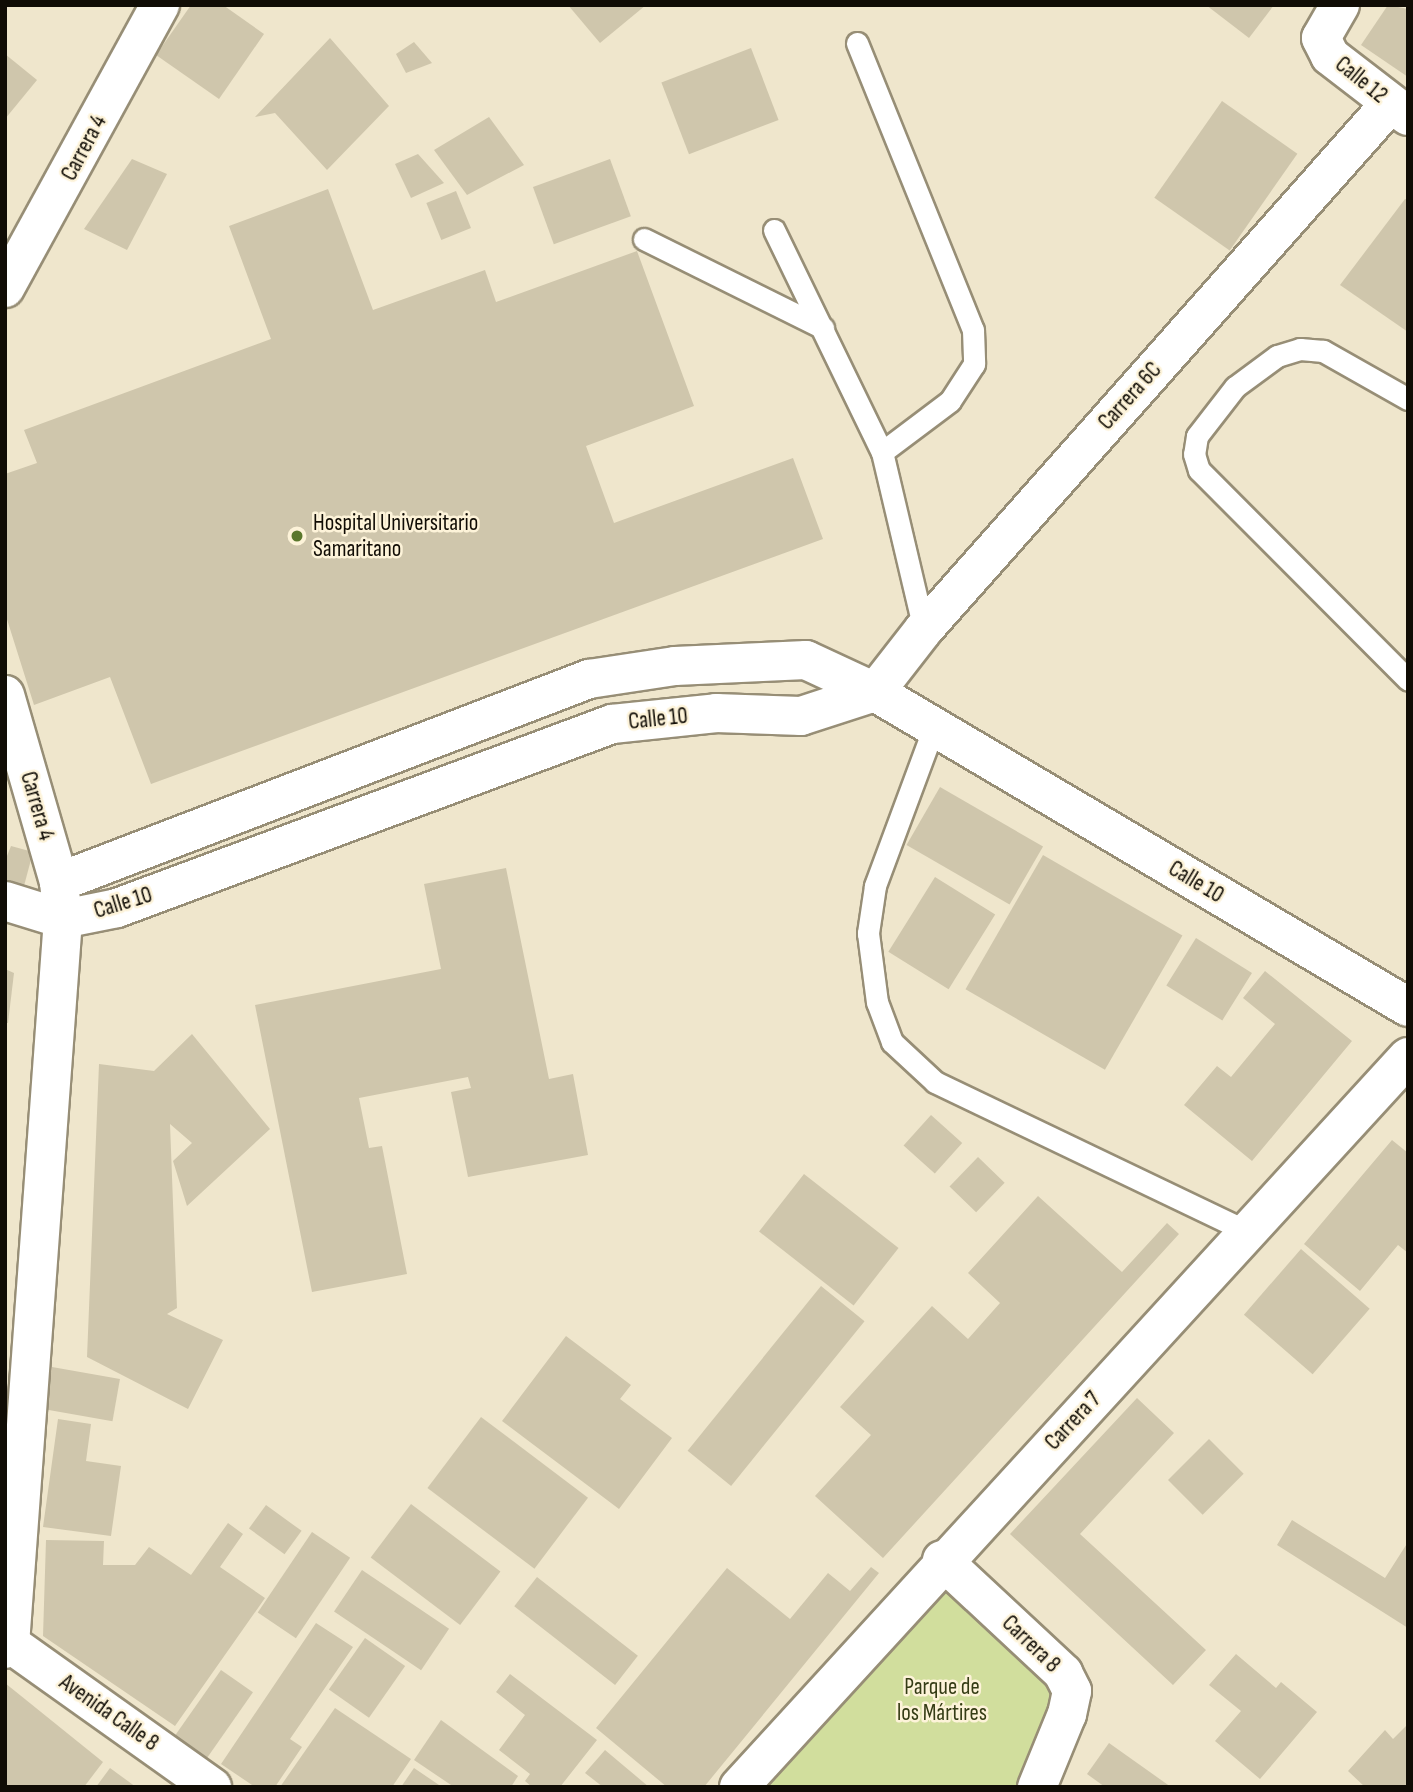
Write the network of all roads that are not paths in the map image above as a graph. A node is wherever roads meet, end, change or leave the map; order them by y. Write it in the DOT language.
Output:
graph roads {
  1 [pos="160,5"];
  2 [pos="1340,5"];
  3 [pos="858,43"];
  4 [pos="1399,110"];
  5 [pos="774,230"];
  6 [pos="19,238"];
  7 [pos="644,239"];
  8 [pos="6,287"];
  9 [pos="823,328"];
  10 [pos="1408,399"];
  11 [pos="882,452"];
  12 [pos="924,629"];
  13 [pos="1408,680"];
  14 [pos="875,692"];
  15 [pos="5,695"];
  16 [pos="933,727"];
  17 [pos="5,901"];
  18 [pos="61,901"];
  19 [pos="1408,1007"];
  20 [pos="1408,1057"];
  21 [pos="1250,1233"];
  22 [pos="942,1560"];
  23 [pos="7,1644"];
  24 [pos="212,1787"];
  25 [pos="739,1787"];
  26 [pos="1037,1787"];
  1 -- 6 [label="street, Carrera 4"];
  2 -- 4 [label="street, Calle 12"];
  3 -- 11 [label="lane"];
  4 -- 12 [label="street, Carrera 6C"];
  5 -- 9 [label="lane"];
  6 -- 8 [label="street, Carrera 4"];
  7 -- 9 [label="lane"];
  9 -- 11 [label="lane"];
  10 -- 13 [label="lane"];
  11 -- 12 [label="lane"];
  12 -- 14 [label="street, Carrera 6C"];
  14 -- 16 [label="street, Calle 10"];
  14 -- 18 [label="street, Calle 10"];
  14 -- 18 [label="street, Calle 10"];
  15 -- 18 [label="street, Carrera 4"];
  16 -- 19 [label="street, Calle 10"];
  16 -- 21 [label="lane"];
  17 -- 18 [label="street"];
  18 -- 23 [label="street, Calle 10"];
  20 -- 21 [label="street, Carrera 7"];
  21 -- 22 [label="street, Carrera 7"];
  22 -- 25 [label="street, Carrera 7"];
  22 -- 26 [label="street, Carrera 8"];
  23 -- 24 [label="street, Avenida Calle 8"];
}
